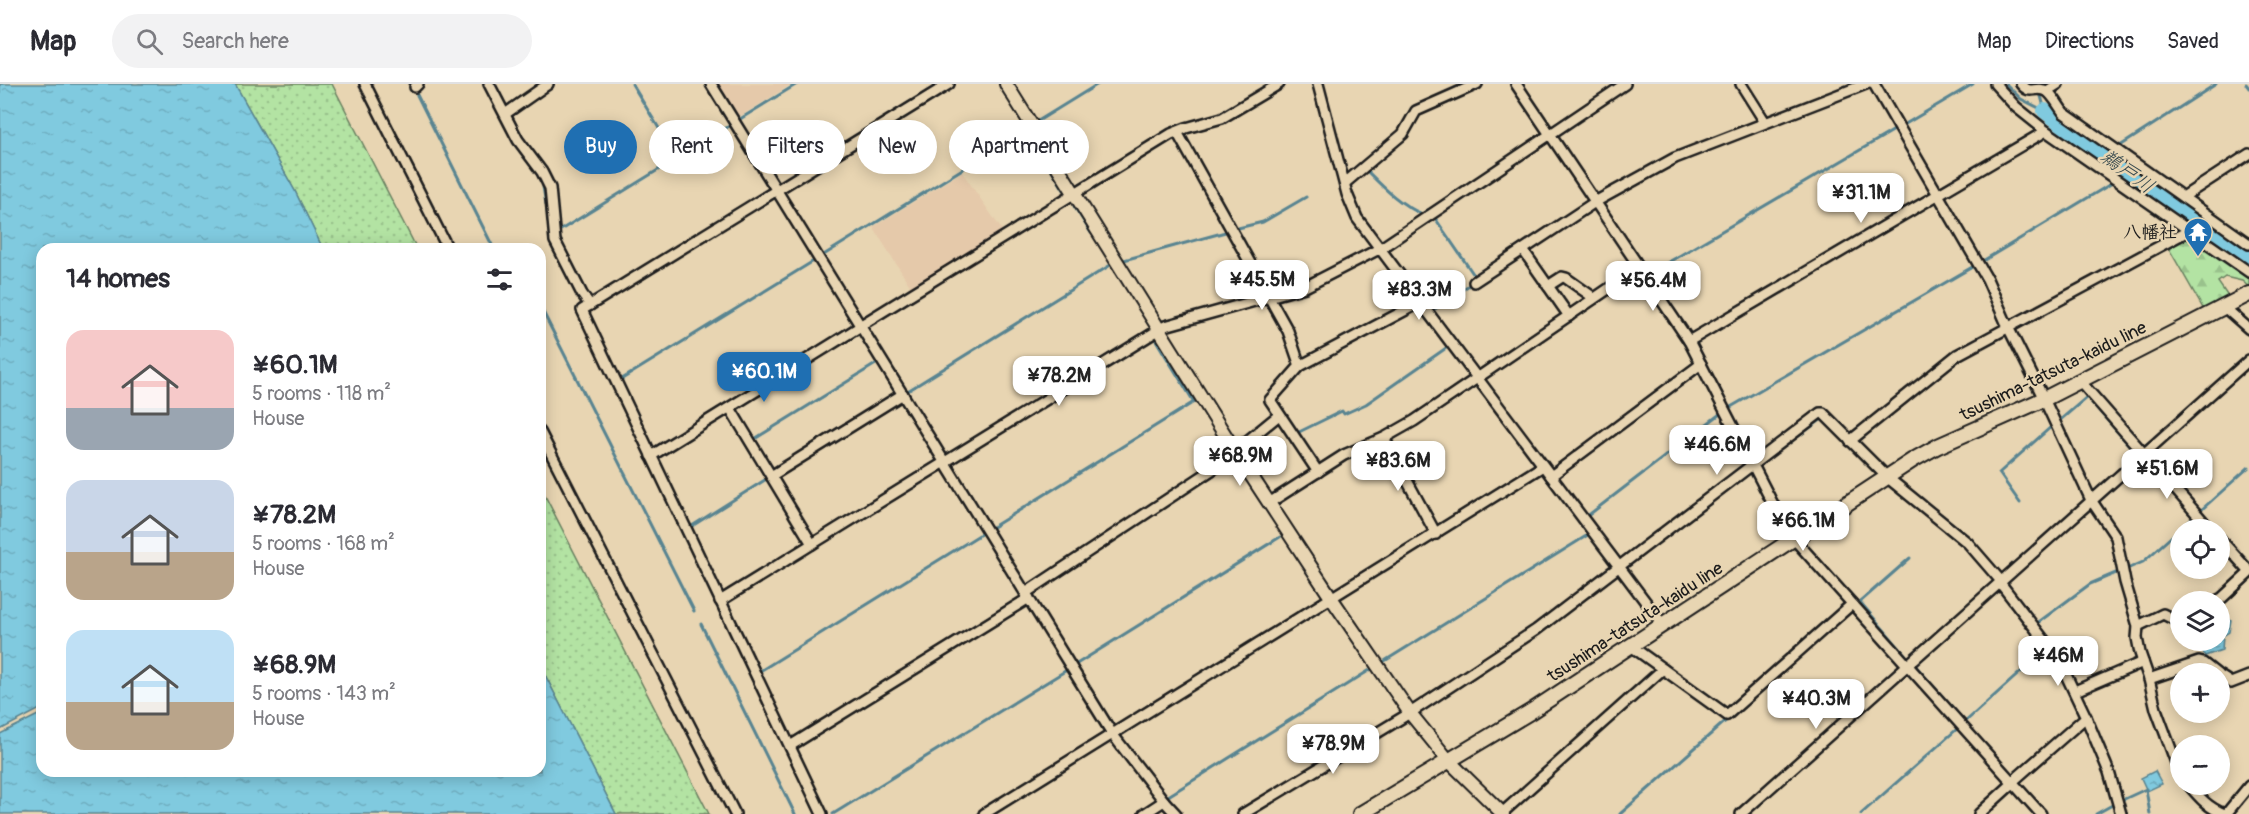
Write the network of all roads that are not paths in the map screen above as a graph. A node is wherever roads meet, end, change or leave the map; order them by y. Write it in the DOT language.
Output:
graph roads {
  1 [pos="365,84"];
  2 [pos="489,84"];
  3 [pos="548,84"];
  4 [pos="711,84"];
  5 [pos="948,84"];
  6 [pos="1006,84"];
  7 [pos="1279,84"];
  8 [pos="1319,84"];
  9 [pos="1477,84"];
  10 [pos="1516,84"];
  11 [pos="1625,84"];
  12 [pos="1741,84"];
  13 [pos="1866,84"];
  14 [pos="1874,84"];
  15 [pos="1995,84"];
  16 [pos="2020,84"];
  17 [pos="2058,84"];
  18 [pos="2041,91"];
  19 [pos="505,114"];
  20 [pos="1765,122"];
  21 [pos="2046,131"];
  22 [pos="1177,132"];
  23 [pos="1550,135"];
  24 [pos="2249,154"];
  25 [pos="1345,183"];
  26 [pos="777,190"];
  27 [pos="1074,192"];
  28 [pos="1938,195"];
  29 [pos="2183,197"];
  30 [pos="1595,202"];
  31 [pos="2190,230"];
  32 [pos="445,243"];
  33 [pos="2249,244"];
  34 [pos="1381,248"];
  35 [pos="1523,250"];
  36 [pos="1639,268"];
  37 [pos="2249,272"];
  38 [pos="1474,282"];
  39 [pos="1548,286"];
  40 [pos="2249,294"];
  41 [pos="1270,297"];
  42 [pos="1593,299"];
  43 [pos="1421,302"];
  44 [pos="590,305"];
  45 [pos="2223,306"];
  46 [pos="1569,316"];
  47 [pos="861,325"];
  48 [pos="2008,327"];
  49 [pos="2249,329"];
  50 [pos="1159,330"];
  51 [pos="1689,341"];
  52 [pos="2249,360"];
  53 [pos="1701,364"];
  54 [pos="1300,366"];
  55 [pos="1477,378"];
  56 [pos="2080,381"];
  57 [pos="903,394"];
  58 [pos="2044,399"];
  59 [pos="730,408"];
  60 [pos="1279,415"];
  61 [pos="1384,438"];
  62 [pos="1850,441"];
  63 [pos="546,444"];
  64 [pos="1235,452"];
  65 [pos="2144,453"];
  66 [pos="651,456"];
  67 [pos="945,462"];
  68 [pos="1543,466"];
  69 [pos="1753,466"];
  70 [pos="1318,472"];
  71 [pos="771,476"];
  72 [pos="1551,476"];
  73 [pos="1888,478"];
  74 [pos="2091,500"];
  75 [pos="1269,503"];
  76 [pos="2201,519"];
  77 [pos="1436,534"];
  78 [pos="1793,540"];
  79 [pos="812,544"];
  80 [pos="2230,550"];
  81 [pos="1619,567"];
  82 [pos="2249,572"];
  83 [pos="2001,582"];
  84 [pos="2229,591"];
  85 [pos="1028,595"];
  86 [pos="1332,599"];
  87 [pos="720,601"];
  88 [pos="1852,604"];
  89 [pos="2170,618"];
  90 [pos="1663,625"];
  91 [pos="2138,626"];
  92 [pos="1631,646"];
  93 [pos="2143,662"];
  94 [pos="1908,666"];
  95 [pos="1663,669"];
  96 [pos="2170,672"];
  97 [pos="2249,676"];
  98 [pos="2149,679"];
  99 [pos="2230,683"];
  100 [pos="2075,691"];
  101 [pos="1410,713"];
  102 [pos="2086,717"];
  103 [pos="1113,735"];
  104 [pos="790,746"];
  105 [pos="2170,747"];
  106 [pos="1449,762"];
  107 [pos="2013,783"];
  108 [pos="2249,786"];
  109 [pos="2198,795"];
  110 [pos="1164,801"];
  111 [pos="1501,813"];
  112 [pos="2220,813"];
  113 [pos="735,814"];
  114 [pos="822,814"];
  115 [pos="984,814"];
  116 [pos="1144,814"];
  117 [pos="1176,814"];
  118 [pos="1243,814"];
  119 [pos="1360,814"];
  120 [pos="1741,814"];
  121 [pos="1979,814"];
  122 [pos="2041,814"];
  123 [pos="2121,814"];
  1 -- 32 [label="street"];
  2 -- 19 [label="street"];
  3 -- 19 [label="street"];
  4 -- 26 [label="street"];
  5 -- 26 [label="street"];
  6 -- 27 [label="street"];
  7 -- 22 [label="street"];
  8 -- 25 [label="street"];
  9 -- 25 [label="street"];
  10 -- 23 [label="street"];
  11 -- 23 [label="street"];
  12 -- 20 [label="street"];
  13 -- 20 [label="street"];
  14 -- 28 [label="street"];
  15 -- 21 [label="street"];
  16 -- 18 [label="street"];
  17 -- 18 [label="street"];
  18 -- 29 [label="street"];
  19 -- 44 [label="street"];
  20 -- 30 [label="street"];
  21 -- 28 [label="street"];
  21 -- 31 [label="street"];
  22 -- 27 [label="street"];
  22 -- 41 [label="street"];
  23 -- 30 [label="street"];
  23 -- 34 [label="street"];
  24 -- 29 [label="street"];
  25 -- 34 [label="street"];
  26 -- 44 [label="street"];
  26 -- 47 [label="street"];
  27 -- 47 [label="street"];
  27 -- 50 [label="street"];
  28 -- 48 [label="street"];
  28 -- 51 [label="street"];
  29 -- 33 [label="street"];
  30 -- 35 [label="street"];
  30 -- 36 [label="street"];
  31 -- 37 [label="street"];
  31 -- 48 [label="street"];
  34 -- 41 [label="street"];
  34 -- 43 [label="street"];
  35 -- 38 [label="street"];
  35 -- 39 [label="street"];
  36 -- 42 [label="street"];
  36 -- 51 [label="street"];
  39 -- 42 [label="street"];
  39 -- 46 [label="street"];
  40 -- 45 [label="main road, tsushima-tatsuta-kaidu line"];
  41 -- 50 [label="street"];
  41 -- 54 [label="street"];
  42 -- 46 [label="street"];
  43 -- 54 [label="street"];
  43 -- 55 [label="street"];
  44 -- 66 [label="street"];
  45 -- 49 [label="street"];
  45 -- 56 [label="main road, tsushima-tatsuta-kaidu line"];
  46 -- 55 [label="street"];
  47 -- 57 [label="street"];
  47 -- 59 [label="street"];
  48 -- 58 [label="street"];
  48 -- 62 [label="street"];
  50 -- 64 [label="street"];
  50 -- 67 [label="street"];
  51 -- 53 [label="street"];
  52 -- 65 [label="street"];
  53 -- 69 [label="street"];
  53 -- 72 [label="street"];
  54 -- 60 [label="street"];
  55 -- 61 [label="street"];
  55 -- 68 [label="street"];
  56 -- 58 [label="main road, tsushima-tatsuta-kaidu line"];
  56 -- 65 [label="street"];
  57 -- 67 [label="street"];
  57 -- 71 [label="street"];
  58 -- 73 [label="main road, tsushima-tatsuta-kaidu line"];
  58 -- 74 [label="street"];
  59 -- 66 [label="street"];
  59 -- 71 [label="street"];
  60 -- 64 [label="street"];
  60 -- 70 [label="street"];
  61 -- 70 [label="street"];
  61 -- 77 [label="street"];
  62 -- 69 [label="street"];
  62 -- 73 [label="street"];
  63 -- 113 [label="street"];
  64 -- 75 [label="street"];
  64 -- 85 [label="street"];
  65 -- 74 [label="street"];
  65 -- 76 [label="street"];
  66 -- 87 [label="street"];
  67 -- 79 [label="street"];
  67 -- 85 [label="street"];
  68 -- 72 [label="street"];
  68 -- 77 [label="street"];
  69 -- 78 [label="street"];
  69 -- 81 [label="street"];
  70 -- 75 [label="street"];
  71 -- 79 [label="street"];
  72 -- 81 [label="street"];
  73 -- 78 [label="main road, tsushima-tatsuta-kaidu line"];
  73 -- 83 [label="street"];
  74 -- 83 [label="street"];
  74 -- 91 [label="street"];
  75 -- 86 [label="street"];
  77 -- 86 [label="street"];
  78 -- 88 [label="street"];
  78 -- 90 [label="main road, tsushima-tatsuta-kaidu line"];
  79 -- 87 [label="street"];
  80 -- 82 [label="street"];
  81 -- 90 [label="street"];
  81 -- 101 [label="street"];
  82 -- 84 [label="street"];
  83 -- 94 [label="street"];
  83 -- 100 [label="street"];
  85 -- 103 [label="street"];
  85 -- 104 [label="street"];
  86 -- 101 [label="street"];
  86 -- 103 [label="street"];
  87 -- 104 [label="street"];
  88 -- 94 [label="street"];
  88 -- 95 [label="street"];
  89 -- 91 [label="street"];
  90 -- 92 [label="main road, tsushima-tatsuta-kaidu line"];
  91 -- 93 [label="street"];
  92 -- 95 [label="street"];
  92 -- 106 [label="main road, tsushima-tatsuta-kaidu line"];
  93 -- 98 [label="street"];
  93 -- 100 [label="street"];
  94 -- 107 [label="street"];
  94 -- 120 [label="street"];
  95 -- 111 [label="street"];
  96 -- 98 [label="street"];
  97 -- 99 [label="street"];
  98 -- 105 [label="street"];
  100 -- 102 [label="street"];
  101 -- 106 [label="street"];
  101 -- 118 [label="street"];
  102 -- 107 [label="street"];
  102 -- 123 [label="street"];
  103 -- 110 [label="street"];
  103 -- 115 [label="street"];
  104 -- 114 [label="street"];
  106 -- 111 [label="street"];
  106 -- 119 [label="main road, tsushima-tatsuta-kaidu line"];
  107 -- 121 [label="street"];
  107 -- 122 [label="street"];
  108 -- 112 [label="street"];
  109 -- 112 [label="street"];
  110 -- 116 [label="street"];
  110 -- 117 [label="street"];
}
